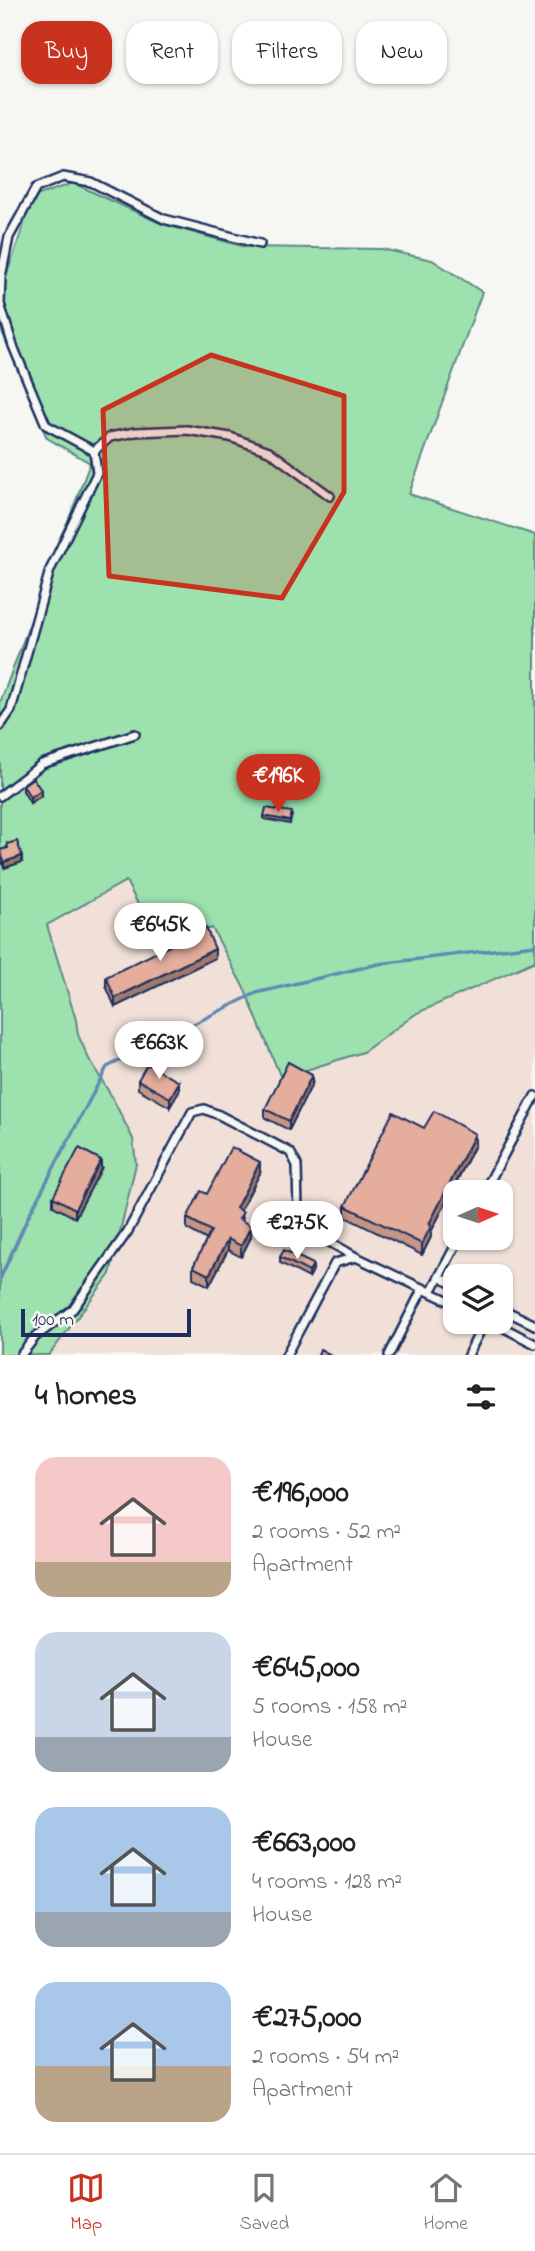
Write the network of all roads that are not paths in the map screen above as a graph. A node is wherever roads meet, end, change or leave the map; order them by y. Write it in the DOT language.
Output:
graph roads {
  1 [pos="260,244"];
  2 [pos="94,451"];
  3 [pos="330,496"];
  4 [pos="0,726"];
  5 [pos="135,734"];
  6 [pos="0,796"];
  7 [pos="535,1096"];
  8 [pos="490,1180"];
  9 [pos="453,1250"];
  10 [pos="356,1257"];
  11 [pos="439,1277"];
  12 [pos="443,1279"];
  13 [pos="427,1290"];
  14 [pos="443,1298"];
  15 [pos="513,1314"];
  16 [pos="535,1325"];
  17 [pos="513,1332"];
  18 [pos="478,1334"];
  19 [pos="535,1344"];
  20 [pos="288,1354"];
  21 [pos="21,1355"];
  22 [pos="388,1355"];
  23 [pos="468,1355"];
  1 -- 2 [label="lane"];
  2 -- 3 [label="lane"];
  2 -- 4 [label="lane"];
  5 -- 6 [label="lane"];
  7 -- 8 [label="lane"];
  9 -- 11 [label="lane"];
  10 -- 13 [label="lane"];
  10 -- 20 [label="lane"];
  10 -- 21 [label="lane"];
  11 -- 12 [label="lane"];
  11 -- 13 [label="lane"];
  13 -- 14 [label="lane"];
  13 -- 22 [label="lane"];
  15 -- 16 [label="lane"];
  17 -- 19 [label="lane"];
  18 -- 23 [label="lane"];
}
